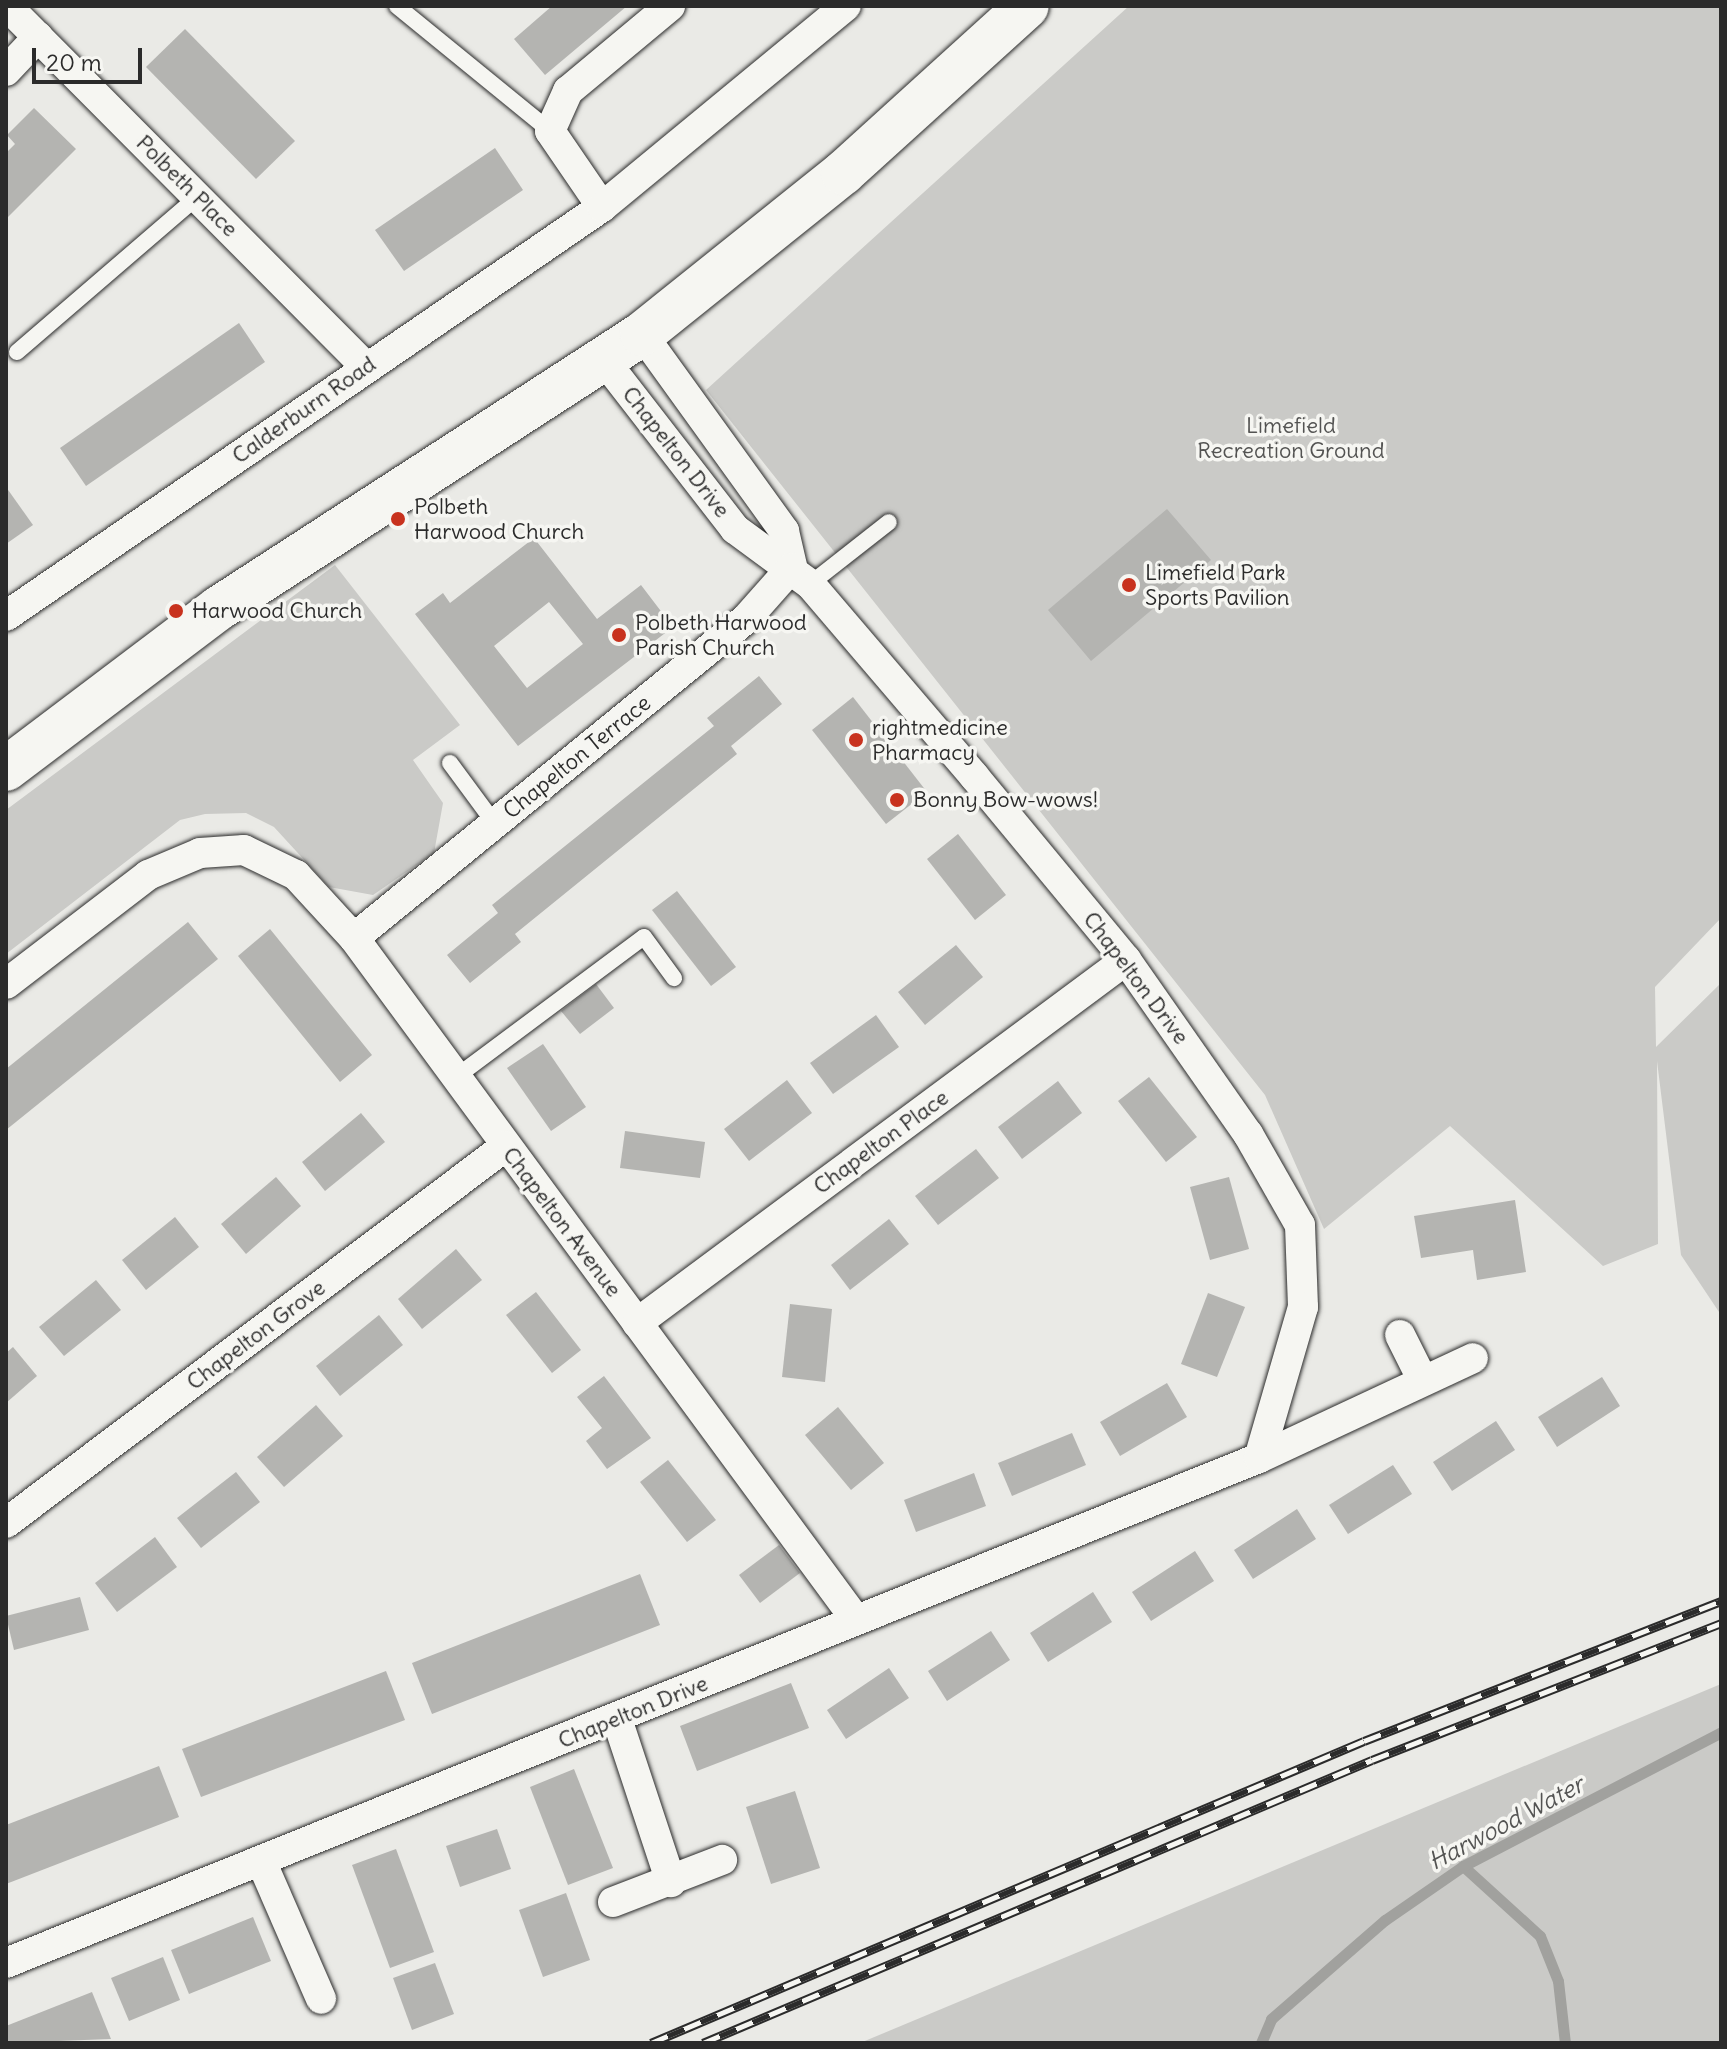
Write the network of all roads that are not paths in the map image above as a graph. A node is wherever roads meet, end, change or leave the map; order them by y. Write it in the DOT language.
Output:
graph roads {
  1 [pos="7,6"];
  2 [pos="397,6"];
  3 [pos="670,6"];
  4 [pos="846,6"];
  5 [pos="1027,6"];
  6 [pos="38,37"];
  7 [pos="6,71"];
  8 [pos="550,131"];
  9 [pos="197,197"];
  10 [pos="602,207"];
  11 [pos="642,334"];
  12 [pos="17,352"];
  13 [pos="604,360"];
  14 [pos="366,367"];
  15 [pos="889,522"];
  16 [pos="801,576"];
  17 [pos="6,616"];
  18 [pos="450,763"];
  19 [pos="6,769"];
  20 [pos="495,824"];
  21 [pos="354,938"];
  22 [pos="1126,960"];
  23 [pos="674,978"];
  24 [pos="6,984"];
  25 [pos="456,1077"];
  26 [pos="506,1146"];
  27 [pos="637,1323"];
  28 [pos="1400,1335"];
  29 [pos="1473,1358"];
  30 [pos="1423,1381"];
  31 [pos="1259,1458"];
  32 [pos="6,1523"];
  33 [pos="856,1620"];
  34 [pos="617,1719"];
  35 [pos="722,1860"];
  36 [pos="262,1863"];
  37 [pos="671,1882"];
  38 [pos="613,1902"];
  39 [pos="6,1963"];
  40 [pos="321,1999"];
  1 -- 6 [label="street, Polbeth Place"];
  2 -- 8 [label="lane"];
  3 -- 8 [label="street"];
  4 -- 10 [label="street, Calderburn Road"];
  5 -- 11 [label="main road"];
  6 -- 7 [label="street"];
  6 -- 9 [label="street, Polbeth Place"];
  8 -- 10 [label="street"];
  9 -- 12 [label="lane"];
  9 -- 14 [label="street, Polbeth Place"];
  10 -- 14 [label="street, Calderburn Road"];
  11 -- 13 [label="main road"];
  11 -- 16 [label="street, Chapelton Drive"];
  13 -- 16 [label="street, Chapelton Drive"];
  13 -- 19 [label="main road"];
  14 -- 17 [label="street, Calderburn Road"];
  15 -- 16 [label="lane"];
  16 -- 20 [label="street, Chapelton Terrace"];
  16 -- 22 [label="street, Chapelton Drive"];
  18 -- 20 [label="lane"];
  20 -- 21 [label="street, Chapelton Terrace"];
  21 -- 24 [label="street, Chapelton Avenue"];
  21 -- 25 [label="street, Chapelton Avenue"];
  22 -- 27 [label="street, Chapelton Place"];
  22 -- 31 [label="street, Chapelton Drive"];
  23 -- 25 [label="lane"];
  25 -- 26 [label="street, Chapelton Avenue"];
  26 -- 27 [label="street, Chapelton Avenue"];
  26 -- 32 [label="street, Chapelton Grove"];
  27 -- 33 [label="street, Chapelton Avenue"];
  28 -- 30 [label="street"];
  29 -- 30 [label="street, Chapelton Drive"];
  30 -- 31 [label="street, Chapelton Drive"];
  31 -- 33 [label="street, Chapelton Drive"];
  33 -- 34 [label="street, Chapelton Drive"];
  34 -- 36 [label="street, Chapelton Drive"];
  34 -- 37 [label="street"];
  35 -- 37 [label="street"];
  36 -- 39 [label="street, Chapelton Drive"];
  36 -- 40 [label="street"];
  37 -- 38 [label="street"];
}
